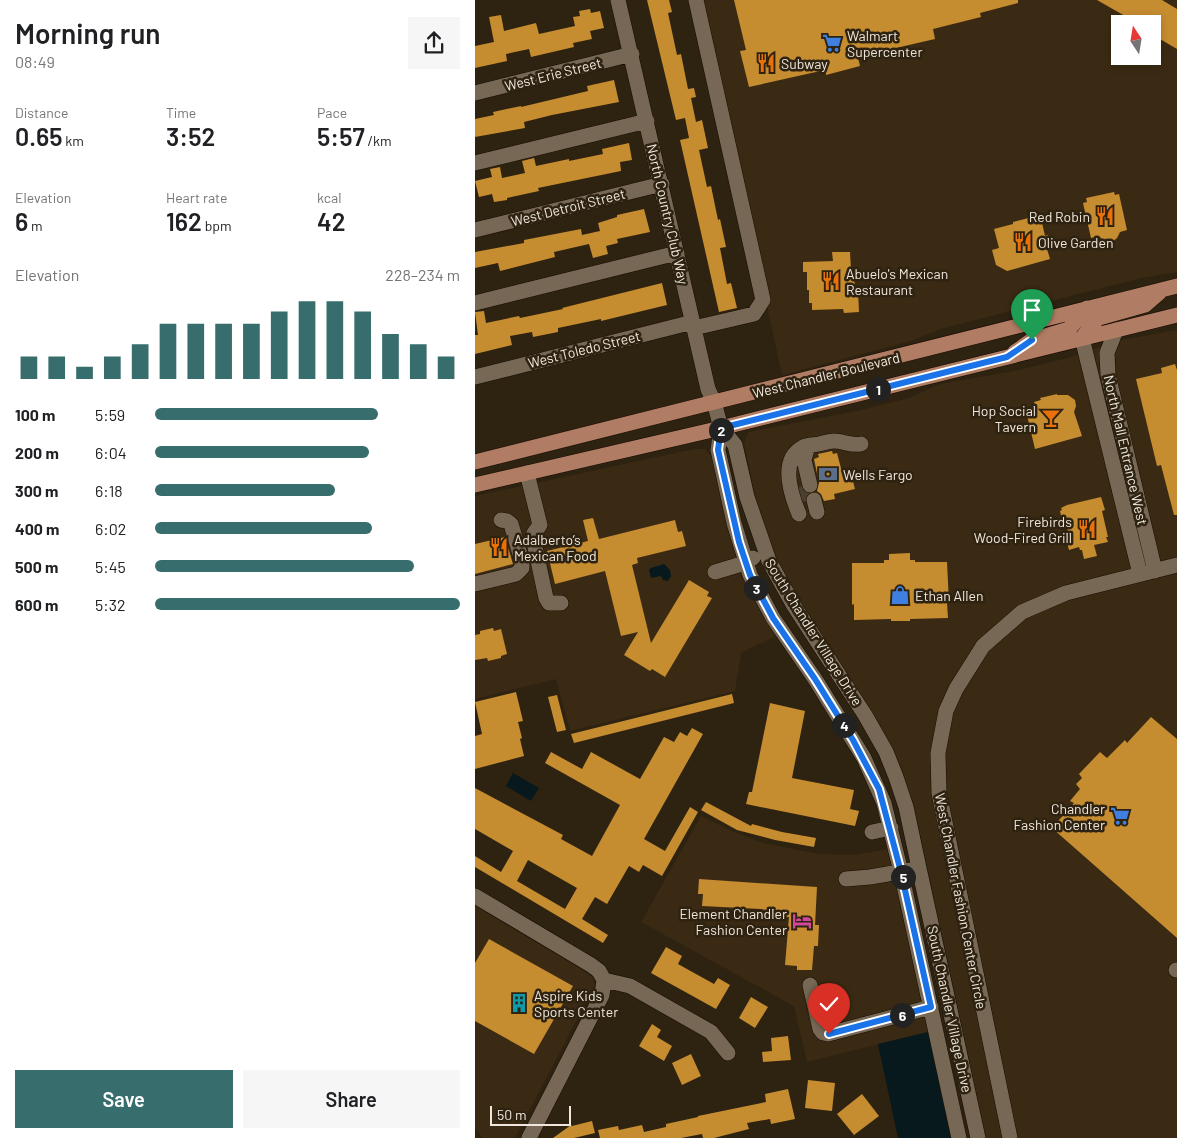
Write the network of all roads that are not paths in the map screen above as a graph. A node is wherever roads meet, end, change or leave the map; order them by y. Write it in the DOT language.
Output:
graph roads {
  1 [pos="618,0"];
  2 [pos="696,0"];
  3 [pos="632,54"];
  4 [pos="475,93"];
  5 [pos="647,121"];
  6 [pos="475,163"];
  7 [pos="662,184"];
  8 [pos="475,230"];
  9 [pos="677,253"];
  10 [pos="1170,288"];
  11 [pos="475,303"];
  12 [pos="1087,308"];
  13 [pos="1177,315"];
  14 [pos="693,325"];
  15 [pos="1116,330"];
  16 [pos="1082,338"];
  17 [pos="1007,357"];
  18 [pos="475,377"];
  19 [pos="714,402"];
  20 [pos="721,428"];
  21 [pos="861,444"];
  22 [pos="801,450"];
  23 [pos="475,462"];
  24 [pos="527,473"];
  25 [pos="475,485"];
  26 [pos="501,520"];
  27 [pos="764,550"];
  28 [pos="745,563"];
  29 [pos="1177,565"];
  30 [pos="1155,571"];
  31 [pos="715,572"];
  32 [pos="1140,574"];
  33 [pos="475,584"];
  34 [pos="561,603"];
  35 [pos="891,828"];
  36 [pos="872,832"];
  37 [pos="919,868"];
  38 [pos="901,872"];
  39 [pos="846,878"];
  40 [pos="475,896"];
  41 [pos="604,980"];
  42 [pos="810,985"];
  43 [pos="931,1007"];
  44 [pos="728,1053"];
  45 [pos="529,1138"];
  46 [pos="959,1138"];
  47 [pos="978,1138"];
  48 [pos="1010,1138"];
  1 -- 3 [label="street, North Country Club Way"];
  2 -- 14 [label="street, West Toledo Street"];
  3 -- 4 [label="street, West Erie Street"];
  3 -- 5 [label="street, North Country Club Way"];
  5 -- 6 [label="street"];
  5 -- 7 [label="street, North Country Club Way"];
  7 -- 8 [label="street, West Detroit Street"];
  7 -- 9 [label="street, North Country Club Way"];
  9 -- 11 [label="street"];
  9 -- 14 [label="street, North Country Club Way"];
  10 -- 12 [label="main road, West Chandler Boulevard"];
  10 -- 16 [label="main road"];
  12 -- 17 [label="main road"];
  12 -- 19 [label="main road, West Chandler Boulevard"];
  13 -- 15 [label="main road, West Chandler Boulevard"];
  14 -- 18 [label="street, West Toledo Street"];
  14 -- 19 [label="street, North Country Club Way"];
  15 -- 16 [label="main road, West Chandler Boulevard"];
  15 -- 30 [label="street, North Mall Entrance West"];
  16 -- 17 [label="main road, West Chandler Boulevard"];
  16 -- 32 [label="street, North Mall Entrance West"];
  17 -- 20 [label="main road, West Chandler Boulevard"];
  19 -- 20 [label="street, North Country Club Way"];
  19 -- 23 [label="main road, West Chandler Boulevard"];
  20 -- 24 [label="main road, West Chandler Boulevard"];
  20 -- 27 [label="street, South Chandler Village Drive"];
  20 -- 28 [label="street, South Chandler Village Drive"];
  21 -- 22 [label="street"];
  22 -- 22 [label="street"];
  24 -- 25 [label="main road, West Chandler Boulevard"];
  24 -- 34 [label="street"];
  26 -- 33 [label="street"];
  27 -- 28 [label="street"];
  27 -- 37 [label="street, South Chandler Village Drive"];
  28 -- 31 [label="street"];
  28 -- 35 [label="street, South Chandler Village Drive"];
  29 -- 30 [label="street, West Chandler Fashion Center Circle"];
  30 -- 32 [label="street, West Chandler Fashion Center Circle"];
  32 -- 48 [label="street, West Chandler Fashion Center Circle"];
  35 -- 36 [label="street"];
  35 -- 38 [label="street, South Chandler Village Drive"];
  37 -- 38 [label="street"];
  37 -- 47 [label="street, South Chandler Village Drive"];
  38 -- 39 [label="street"];
  38 -- 43 [label="street, South Chandler Village Drive"];
  40 -- 41 [label="street"];
  41 -- 44 [label="street"];
  41 -- 45 [label="street"];
  42 -- 43 [label="street"];
  43 -- 46 [label="street, South Chandler Village Drive"];
}
